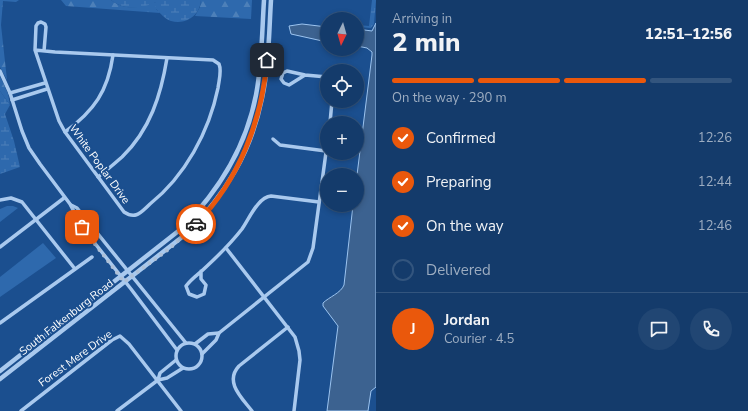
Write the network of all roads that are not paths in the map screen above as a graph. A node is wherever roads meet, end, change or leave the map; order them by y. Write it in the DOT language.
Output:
graph roads {
  1 [pos="264,0"];
  2 [pos="271,0"];
  3 [pos="35,50"];
  4 [pos="44,51"];
  5 [pos="113,55"];
  6 [pos="167,58"];
  7 [pos="0,71"];
  8 [pos="305,75"];
  9 [pos="320,76"];
  10 [pos="45,83"];
  11 [pos="26,89"];
  12 [pos="47,89"];
  13 [pos="10,93"];
  14 [pos="28,95"];
  15 [pos="12,100"];
  16 [pos="65,132"];
  17 [pos="245,132"];
  18 [pos="252,134"];
  19 [pos="273,139"];
  20 [pos="320,150"];
  21 [pos="325,160"];
  22 [pos="98,177"];
  23 [pos="64,198"];
  24 [pos="0,200"];
  25 [pos="319,202"];
  26 [pos="70,204"];
  27 [pos="36,219"];
  28 [pos="0,247"];
  29 [pos="226,248"];
  30 [pos="92,257"];
  31 [pos="75,269"];
  32 [pos="128,271"];
  33 [pos="201,271"];
  34 [pos="132,276"];
  35 [pos="121,277"];
  36 [pos="124,282"];
  37 [pos="264,297"];
  38 [pos="0,323"];
  39 [pos="288,327"];
  40 [pos="218,333"];
  41 [pos="186,343"];
  42 [pos="195,344"];
  43 [pos="177,350"];
  44 [pos="22,354"];
  45 [pos="202,354"];
  46 [pos="26,360"];
  47 [pos="176,360"];
  48 [pos="183,368"];
  49 [pos="0,371"];
  50 [pos="0,379"];
  51 [pos="158,380"];
  52 [pos="21,411"];
  53 [pos="117,411"];
  54 [pos="181,411"];
  55 [pos="252,411"];
  56 [pos="294,411"];
  1 -- 17 [label="street, South Falkenburg Road"];
  2 -- 18 [label="street, South Falkenburg Road"];
  3 -- 4 [label="street, White Poplar Drive"];
  3 -- 4 [label="street, White Poplar Drive"];
  3 -- 10 [label="street, White Poplar Drive"];
  4 -- 5 [label="street, White Poplar Drive"];
  5 -- 6 [label="street, White Poplar Drive"];
  5 -- 16 [label="street"];
  6 -- 22 [label="street"];
  6 -- 22 [label="street, White Poplar Drive"];
  7 -- 13 [label="street"];
  8 -- 8 [label="street"];
  8 -- 9 [label="street"];
  10 -- 11 [label="street"];
  10 -- 12 [label="street, White Poplar Drive"];
  11 -- 13 [label="street"];
  11 -- 14 [label="street"];
  12 -- 14 [label="street"];
  12 -- 16 [label="street, White Poplar Drive"];
  13 -- 15 [label="street"];
  14 -- 15 [label="street"];
  15 -- 23 [label="street"];
  16 -- 22 [label="street, White Poplar Drive"];
  17 -- 18 [label="street"];
  17 -- 32 [label="street, South Falkenburg Road"];
  18 -- 34 [label="street, South Falkenburg Road"];
  19 -- 20 [label="street"];
  21 -- 25 [label="street"];
  23 -- 26 [label="street"];
  23 -- 27 [label="street"];
  24 -- 27 [label="street"];
  25 -- 29 [label="street"];
  25 -- 37 [label="street"];
  26 -- 32 [label="street"];
  26 -- 35 [label="street"];
  27 -- 28 [label="street"];
  27 -- 31 [label="street"];
  29 -- 33 [label="street"];
  29 -- 37 [label="street"];
  30 -- 31 [label="street"];
  31 -- 38 [label="street"];
  32 -- 34 [label="street"];
  32 -- 35 [label="street, South Falkenburg Road"];
  33 -- 33 [label="street"];
  34 -- 36 [label="street, South Falkenburg Road"];
  34 -- 41 [label="street"];
  35 -- 36 [label="street"];
  35 -- 44 [label="street, South Falkenburg Road"];
  36 -- 43 [label="street"];
  36 -- 46 [label="street, South Falkenburg Road"];
  37 -- 39 [label="street"];
  37 -- 40 [label="street"];
  39 -- 55 [label="street"];
  39 -- 56 [label="street"];
  40 -- 42 [label="street"];
  40 -- 45 [label="street"];
  41 -- 42 [label="street"];
  41 -- 43 [label="street"];
  42 -- 45 [label="street"];
  43 -- 47 [label="street"];
  44 -- 46 [label="street"];
  44 -- 49 [label="street, South Falkenburg Road"];
  45 -- 48 [label="street"];
  46 -- 50 [label="street, South Falkenburg Road"];
  47 -- 48 [label="street"];
  47 -- 51 [label="street"];
  48 -- 51 [label="street"];
  51 -- 52 [label="street, Forest Mere Drive"];
  51 -- 53 [label="street"];
  51 -- 54 [label="street, Forest Mere Drive"];
}
